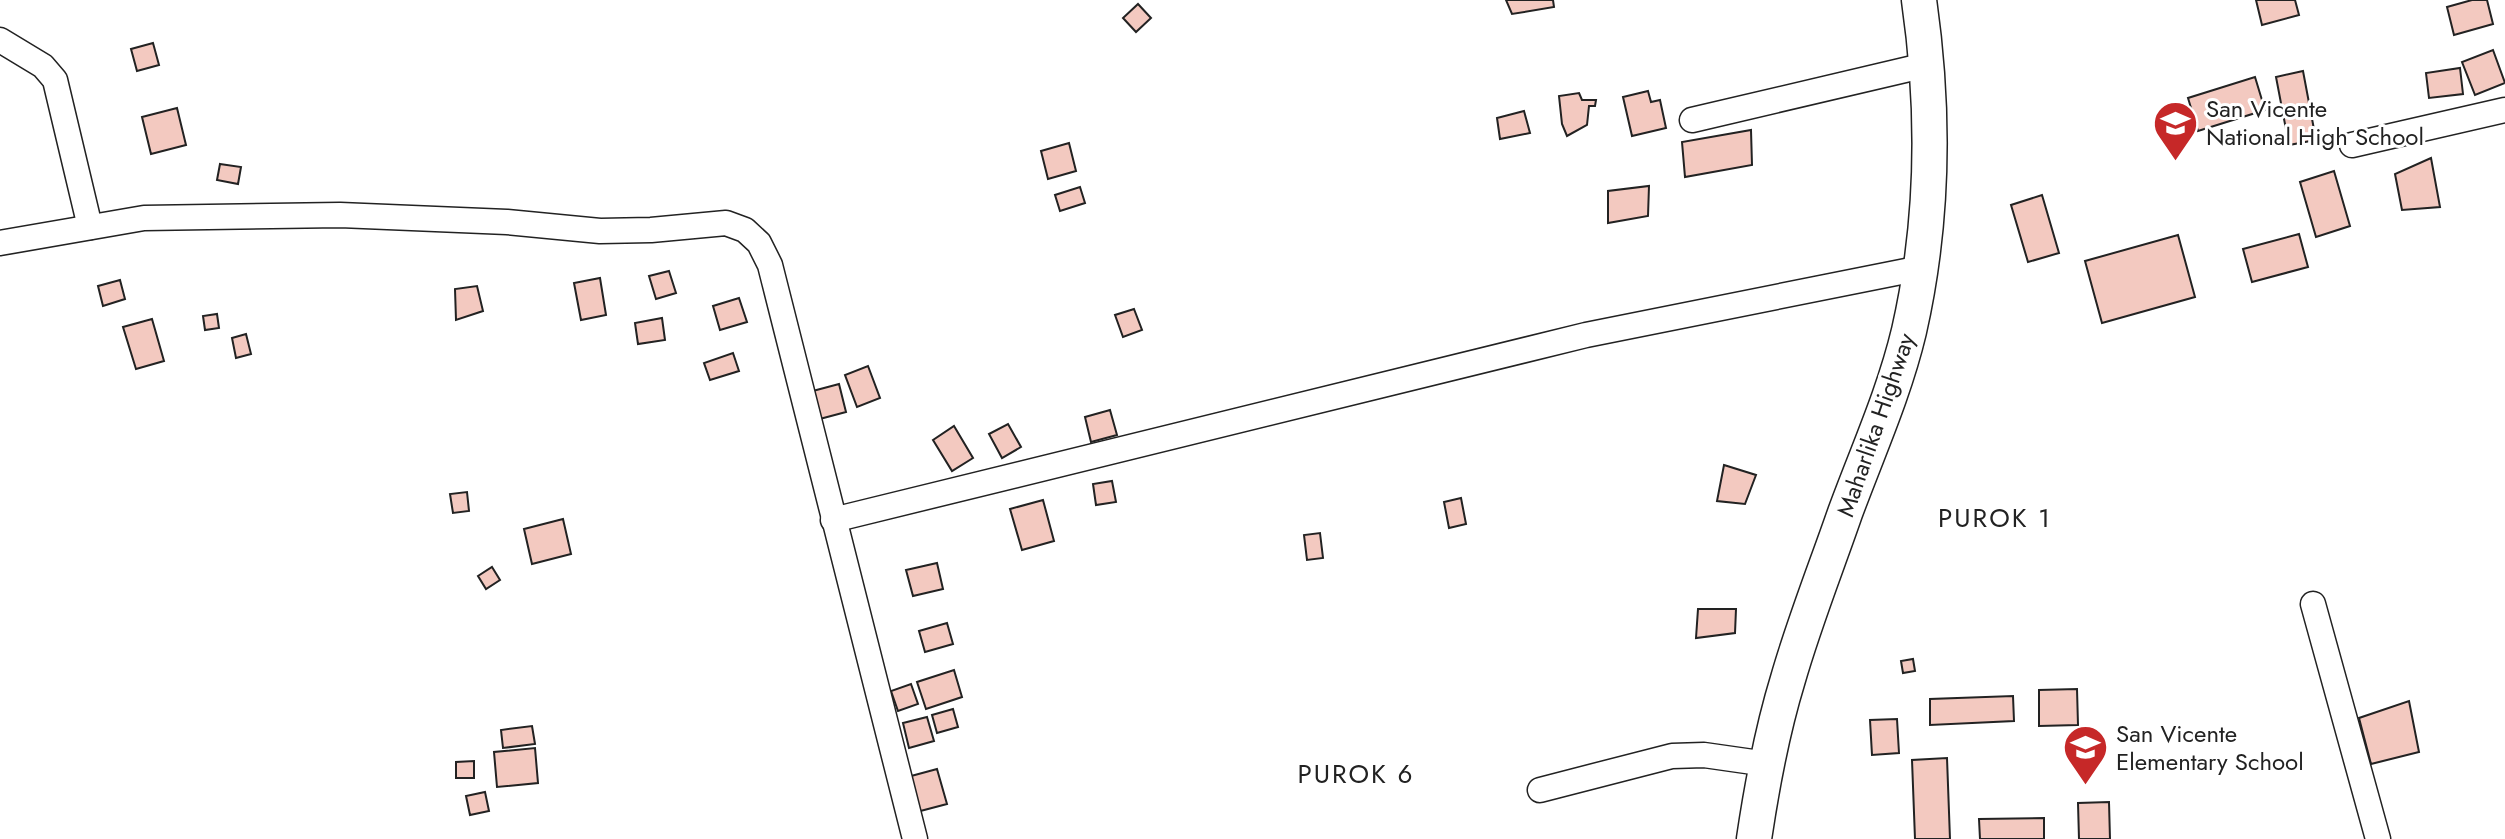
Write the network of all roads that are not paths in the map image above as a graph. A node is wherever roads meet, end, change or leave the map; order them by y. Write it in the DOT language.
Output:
graph roads {
  1 [pos="1919,0"];
  2 [pos="0,40"];
  3 [pos="1926,65"];
  4 [pos="2505,110"];
  5 [pos="1692,120"];
  6 [pos="2352,145"];
  7 [pos="90,227"];
  8 [pos="0,243"];
  9 [pos="1921,268"];
  10 [pos="833,520"];
  11 [pos="2313,604"];
  12 [pos="1767,764"];
  13 [pos="1540,790"];
  14 [pos="915,839"];
  15 [pos="1754,839"];
  16 [pos="2378,839"];
  1 -- 3 [label="highway, Maharlika Highway"];
  2 -- 7 [label="street"];
  3 -- 5 [label="street"];
  3 -- 9 [label="highway, Maharlika Highway"];
  4 -- 6 [label="street"];
  7 -- 8 [label="street"];
  7 -- 10 [label="street"];
  9 -- 10 [label="street"];
  9 -- 12 [label="highway, Maharlika Highway"];
  10 -- 14 [label="street"];
  11 -- 16 [label="street"];
  12 -- 13 [label="street"];
  12 -- 15 [label="highway, Maharlika Highway"];
}
